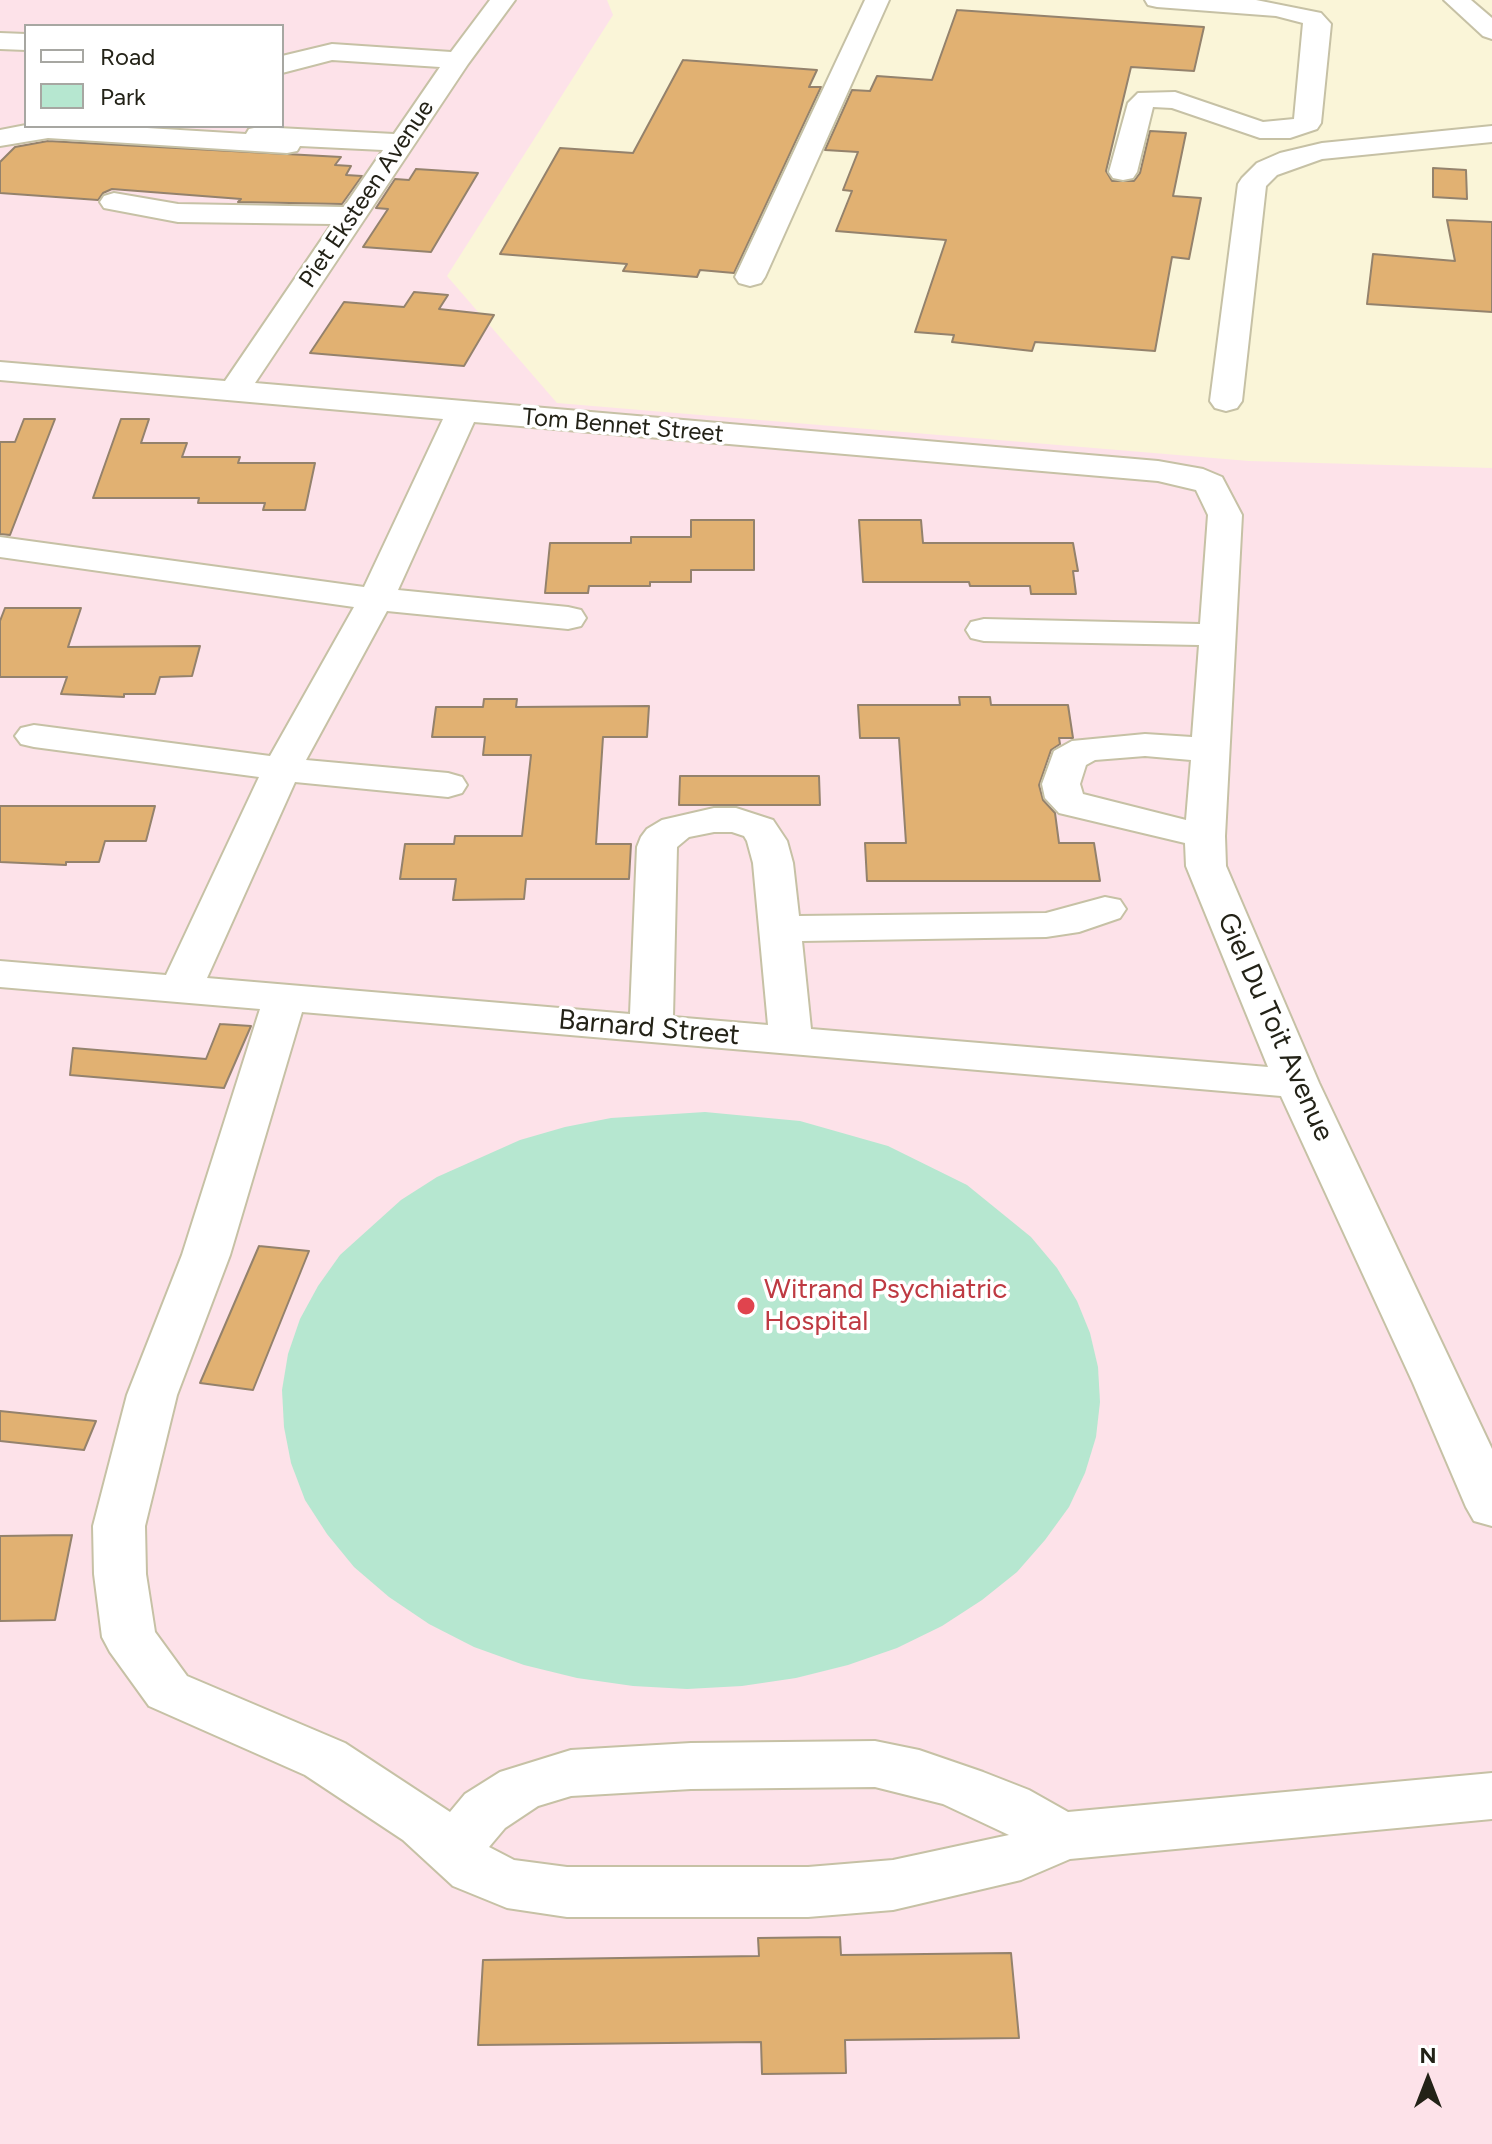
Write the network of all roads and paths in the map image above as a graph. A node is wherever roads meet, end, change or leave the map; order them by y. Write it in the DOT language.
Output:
graph roads {
  1 [pos="503,0"];
  2 [pos="877,0"];
  3 [pos="1157,0"];
  4 [pos="1456,0"];
  5 [pos="1492,31"];
  6 [pos="0,41"];
  7 [pos="24,42"];
  8 [pos="458,60"];
  9 [pos="284,64"];
  10 [pos="234,128"];
  11 [pos="1492,134"];
  12 [pos="0,138"];
  13 [pos="401,143"];
  14 [pos="287,145"];
  15 [pos="1123,172"];
  16 [pos="114,202"];
  17 [pos="352,216"];
  18 [pos="750,277"];
  19 [pos="0,371"];
  20 [pos="234,391"];
  21 [pos="1226,401"];
  22 [pos="462,412"];
  23 [pos="1225,515"];
  24 [pos="0,547"];
  25 [pos="376,599"];
  26 [pos="568,618"];
  27 [pos="984,630"];
  28 [pos="1216,635"];
  29 [pos="34,736"];
  30 [pos="1211,750"];
  31 [pos="282,769"];
  32 [pos="448,785"];
  33 [pos="1205,836"];
  34 [pos="1105,909"];
  35 [pos="781,929"];
  36 [pos="0,974"];
  37 [pos="181,989"];
  38 [pos="285,998"];
  39 [pos="651,1028"];
  40 [pos="791,1040"];
  41 [pos="1297,1083"];
  42 [pos="1492,1507"];
  43 [pos="1492,1796"];
  44 [pos="1062,1836"];
  45 [pos="453,1850"];
  1 -- 8 [label="street, Piet Eksteen Avenue"];
  2 -- 18 [label="street"];
  3 -- 15 [label="street"];
  4 -- 5 [label="street"];
  6 -- 7 [label="street"];
  8 -- 9 [label="street"];
  8 -- 13 [label="street, Piet Eksteen Avenue"];
  10 -- 13 [label="street"];
  11 -- 21 [label="street"];
  12 -- 14 [label="street"];
  13 -- 17 [label="street, Piet Eksteen Avenue"];
  16 -- 17 [label="street"];
  17 -- 20 [label="street, Piet Eksteen Avenue"];
  19 -- 20 [label="street, Tom Bennet Street"];
  20 -- 22 [label="street, Tom Bennet Street"];
  22 -- 23 [label="street, Tom Bennet Street"];
  22 -- 25 [label="street"];
  23 -- 28 [label="street, Giel Du Toit Avenue"];
  24 -- 25 [label="street"];
  25 -- 26 [label="street"];
  25 -- 31 [label="street"];
  27 -- 28 [label="street"];
  28 -- 30 [label="street, Giel Du Toit Avenue"];
  29 -- 31 [label="street"];
  30 -- 33 [label="street, Giel Du Toit Avenue"];
  30 -- 33 [label="street"];
  31 -- 32 [label="street"];
  31 -- 37 [label="street"];
  33 -- 41 [label="street, Giel Du Toit Avenue"];
  34 -- 35 [label="street"];
  35 -- 39 [label="street"];
  35 -- 40 [label="street"];
  36 -- 37 [label="street, Barnard Street"];
  37 -- 38 [label="street, Barnard Street"];
  38 -- 39 [label="street, Barnard Street"];
  38 -- 45 [label="street"];
  39 -- 40 [label="street, Barnard Street"];
  40 -- 41 [label="street, Barnard Street"];
  41 -- 42 [label="street, Giel Du Toit Avenue"];
  43 -- 44 [label="street"];
  44 -- 45 [label="street"];
  44 -- 45 [label="street"];
}
